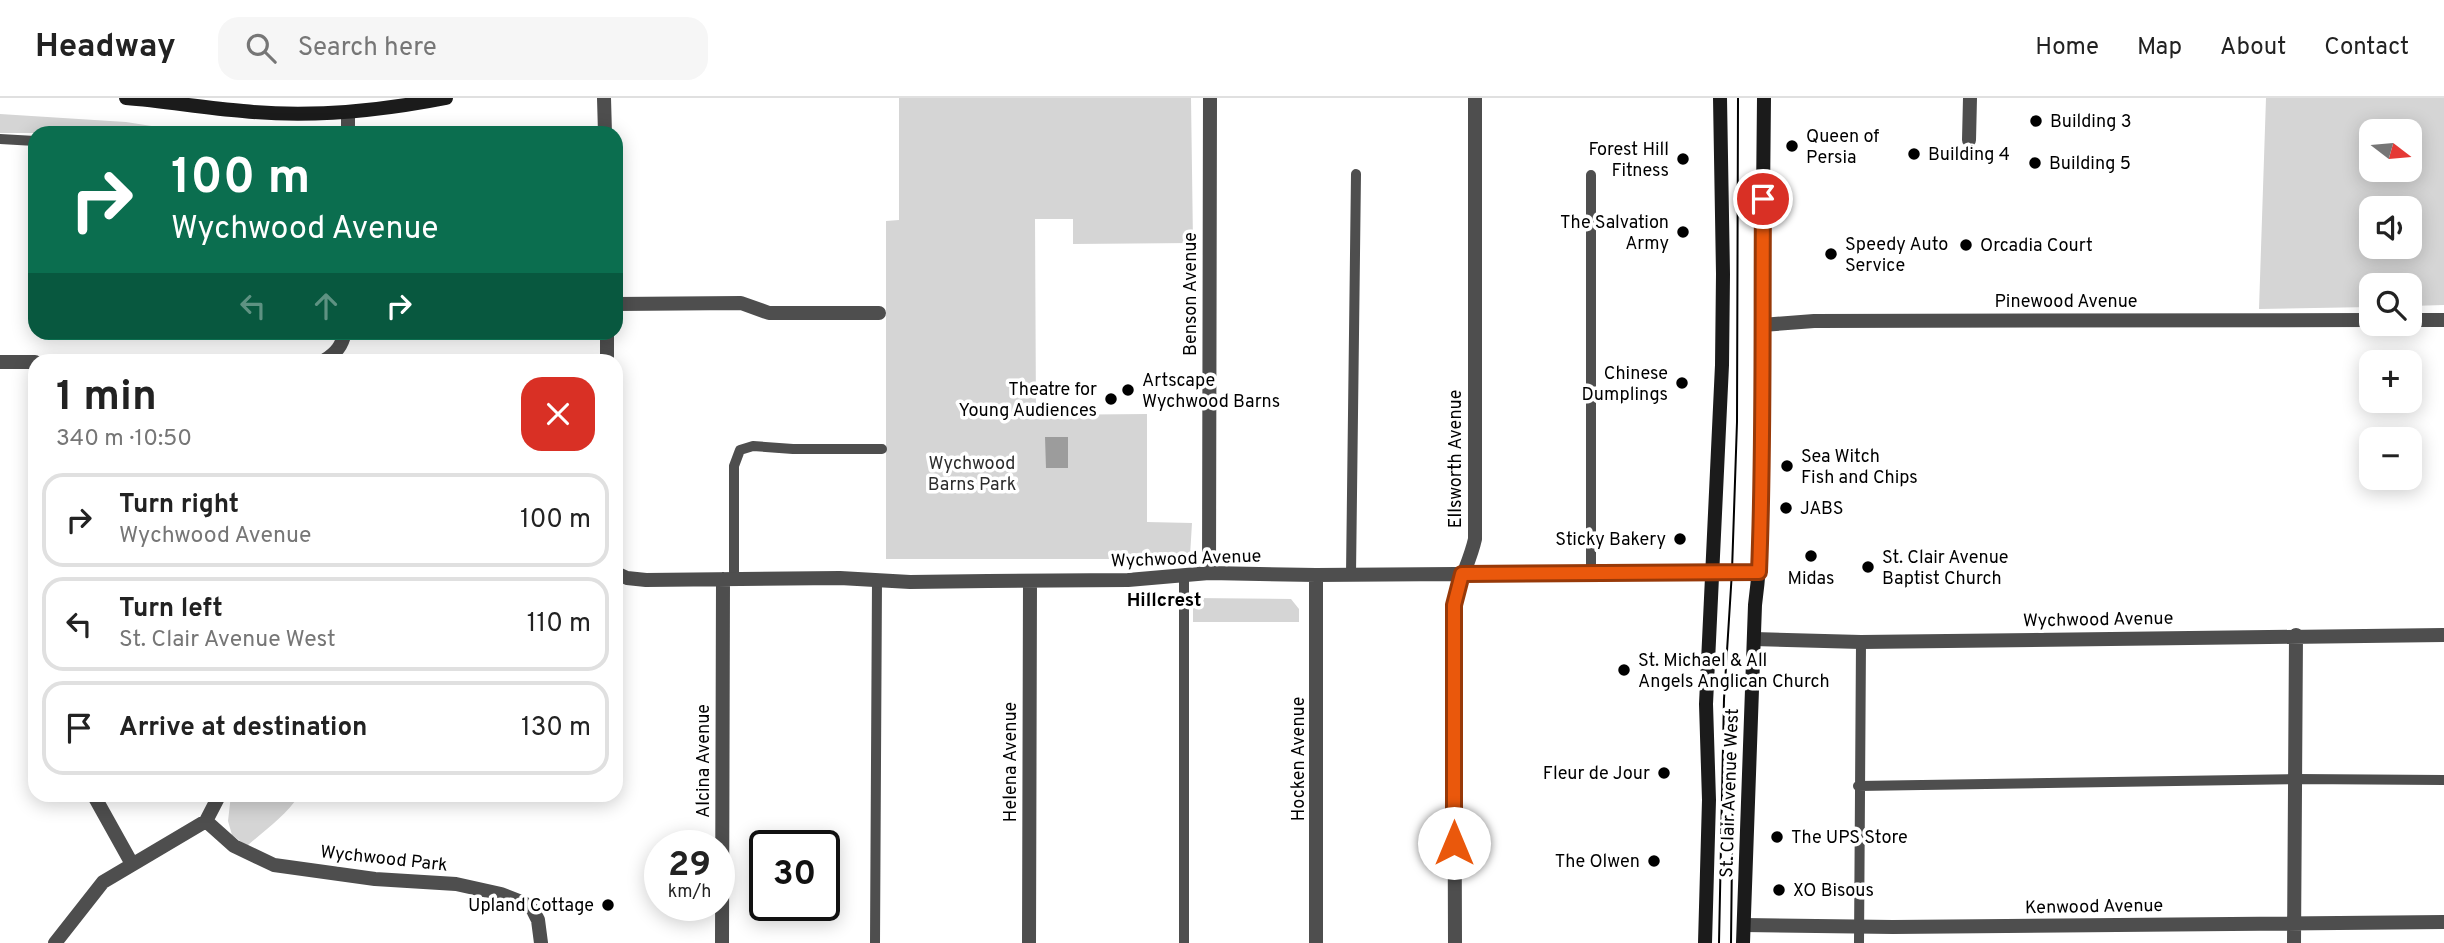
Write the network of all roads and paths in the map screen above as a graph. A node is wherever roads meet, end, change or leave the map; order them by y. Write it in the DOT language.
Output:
graph roads {
  1 [pos="126,98"];
  2 [pos="446,98"];
  3 [pos="604,98"];
  4 [pos="1210,98"];
  5 [pos="1475,98"];
  6 [pos="1720,98"];
  7 [pos="1764,98"];
  8 [pos="1970,98"];
  9 [pos="162,99"];
  10 [pos="348,112"];
  11 [pos="348,126"];
  12 [pos="605,126"];
  13 [pos="0,139"];
  14 [pos="1969,140"];
  15 [pos="28,141"];
  16 [pos="1356,174"];
  17 [pos="1591,174"];
  18 [pos="623,304"];
  19 [pos="879,313"];
  20 [pos="2359,320"];
  21 [pos="2422,320"];
  22 [pos="2444,320"];
  23 [pos="1762,325"];
  24 [pos="0,362"];
  25 [pos="28,362"];
  26 [pos="882,449"];
  27 [pos="1713,571"];
  28 [pos="1759,572"];
  29 [pos="1209,573"];
  30 [pos="1591,573"];
  31 [pos="1351,574"];
  32 [pos="1462,574"];
  33 [pos="1316,575"];
  34 [pos="623,576"];
  35 [pos="1184,576"];
  36 [pos="728,579"];
  37 [pos="877,580"];
  38 [pos="1030,580"];
  39 [pos="2296,635"];
  40 [pos="2444,635"];
  41 [pos="1754,639"];
  42 [pos="1861,642"];
  43 [pos="2295,779"];
  44 [pos="2444,780"];
  45 [pos="1858,786"];
  46 [pos="97,802"];
  47 [pos="216,802"];
  48 [pos="206,821"];
  49 [pos="132,864"];
  50 [pos="2444,922"];
  51 [pos="2294,923"];
  52 [pos="1744,925"];
  53 [pos="1858,926"];
  54 [pos="55,943"];
  55 [pos="541,943"];
  56 [pos="722,943"];
  57 [pos="875,943"];
  58 [pos="1029,943"];
  59 [pos="1184,943"];
  60 [pos="1317,943"];
  61 [pos="1455,943"];
  62 [pos="1705,943"];
  63 [pos="1743,943"];
  64 [pos="1859,943"];
  65 [pos="2294,943"];
  1 -- 9 [label="main road"];
  2 -- 10 [label="main road"];
  3 -- 12 [label="street"];
  4 -- 29 [label="street, Benson Avenue"];
  5 -- 32 [label="street, Ellsworth Avenue"];
  6 -- 27 [label="main road, St. Clair Avenue West"];
  7 -- 23 [label="main road, St. Clair Avenue West"];
  8 -- 14 [label="street"];
  9 -- 10 [label="main road"];
  10 -- 11 [label="street"];
  13 -- 15 [label="lane"];
  16 -- 31 [label="lane"];
  17 -- 30 [label="lane"];
  18 -- 19 [label="street"];
  20 -- 23 [label="street, Pinewood Avenue"];
  21 -- 22 [label="street"];
  23 -- 28 [label="main road, St. Clair Avenue West"];
  24 -- 25 [label="street"];
  26 -- 36 [label="lane"];
  27 -- 28 [label="street, Wychwood Avenue"];
  27 -- 30 [label="street, Wychwood Avenue"];
  27 -- 62 [label="main road, St. Clair Avenue West"];
  28 -- 41 [label="main road, St. Clair Avenue West"];
  29 -- 33 [label="street, Wychwood Avenue"];
  29 -- 35 [label="street, Wychwood Avenue"];
  30 -- 32 [label="street, Wychwood Avenue"];
  31 -- 32 [label="street, Wychwood Avenue"];
  31 -- 33 [label="street, Wychwood Avenue"];
  32 -- 61 [label="street, Ellsworth Avenue"];
  33 -- 60 [label="street, Hocken Avenue"];
  34 -- 36 [label="street, Wychwood Avenue"];
  35 -- 38 [label="street, Wychwood Avenue"];
  35 -- 59 [label="lane"];
  36 -- 37 [label="street, Wychwood Avenue"];
  36 -- 56 [label="street, Alcina Avenue"];
  37 -- 38 [label="street, Wychwood Avenue"];
  37 -- 57 [label="lane"];
  38 -- 58 [label="street, Helena Avenue"];
  39 -- 40 [label="street, Wychwood Avenue"];
  39 -- 42 [label="street, Wychwood Avenue"];
  39 -- 43 [label="street"];
  41 -- 42 [label="street, Wychwood Avenue"];
  41 -- 52 [label="main road, St. Clair Avenue West"];
  42 -- 45 [label="lane"];
  43 -- 44 [label="lane"];
  43 -- 45 [label="lane"];
  43 -- 51 [label="street"];
  45 -- 53 [label="lane"];
  46 -- 49 [label="street"];
  47 -- 48 [label="street"];
  48 -- 49 [label="street"];
  48 -- 55 [label="street, Wychwood Park"];
  49 -- 54 [label="street"];
  50 -- 51 [label="street, Kenwood Avenue"];
  51 -- 53 [label="street, Kenwood Avenue"];
  51 -- 65 [label="street"];
  52 -- 53 [label="street, Kenwood Avenue"];
  52 -- 63 [label="main road, St. Clair Avenue West"];
  53 -- 64 [label="lane"];
}
